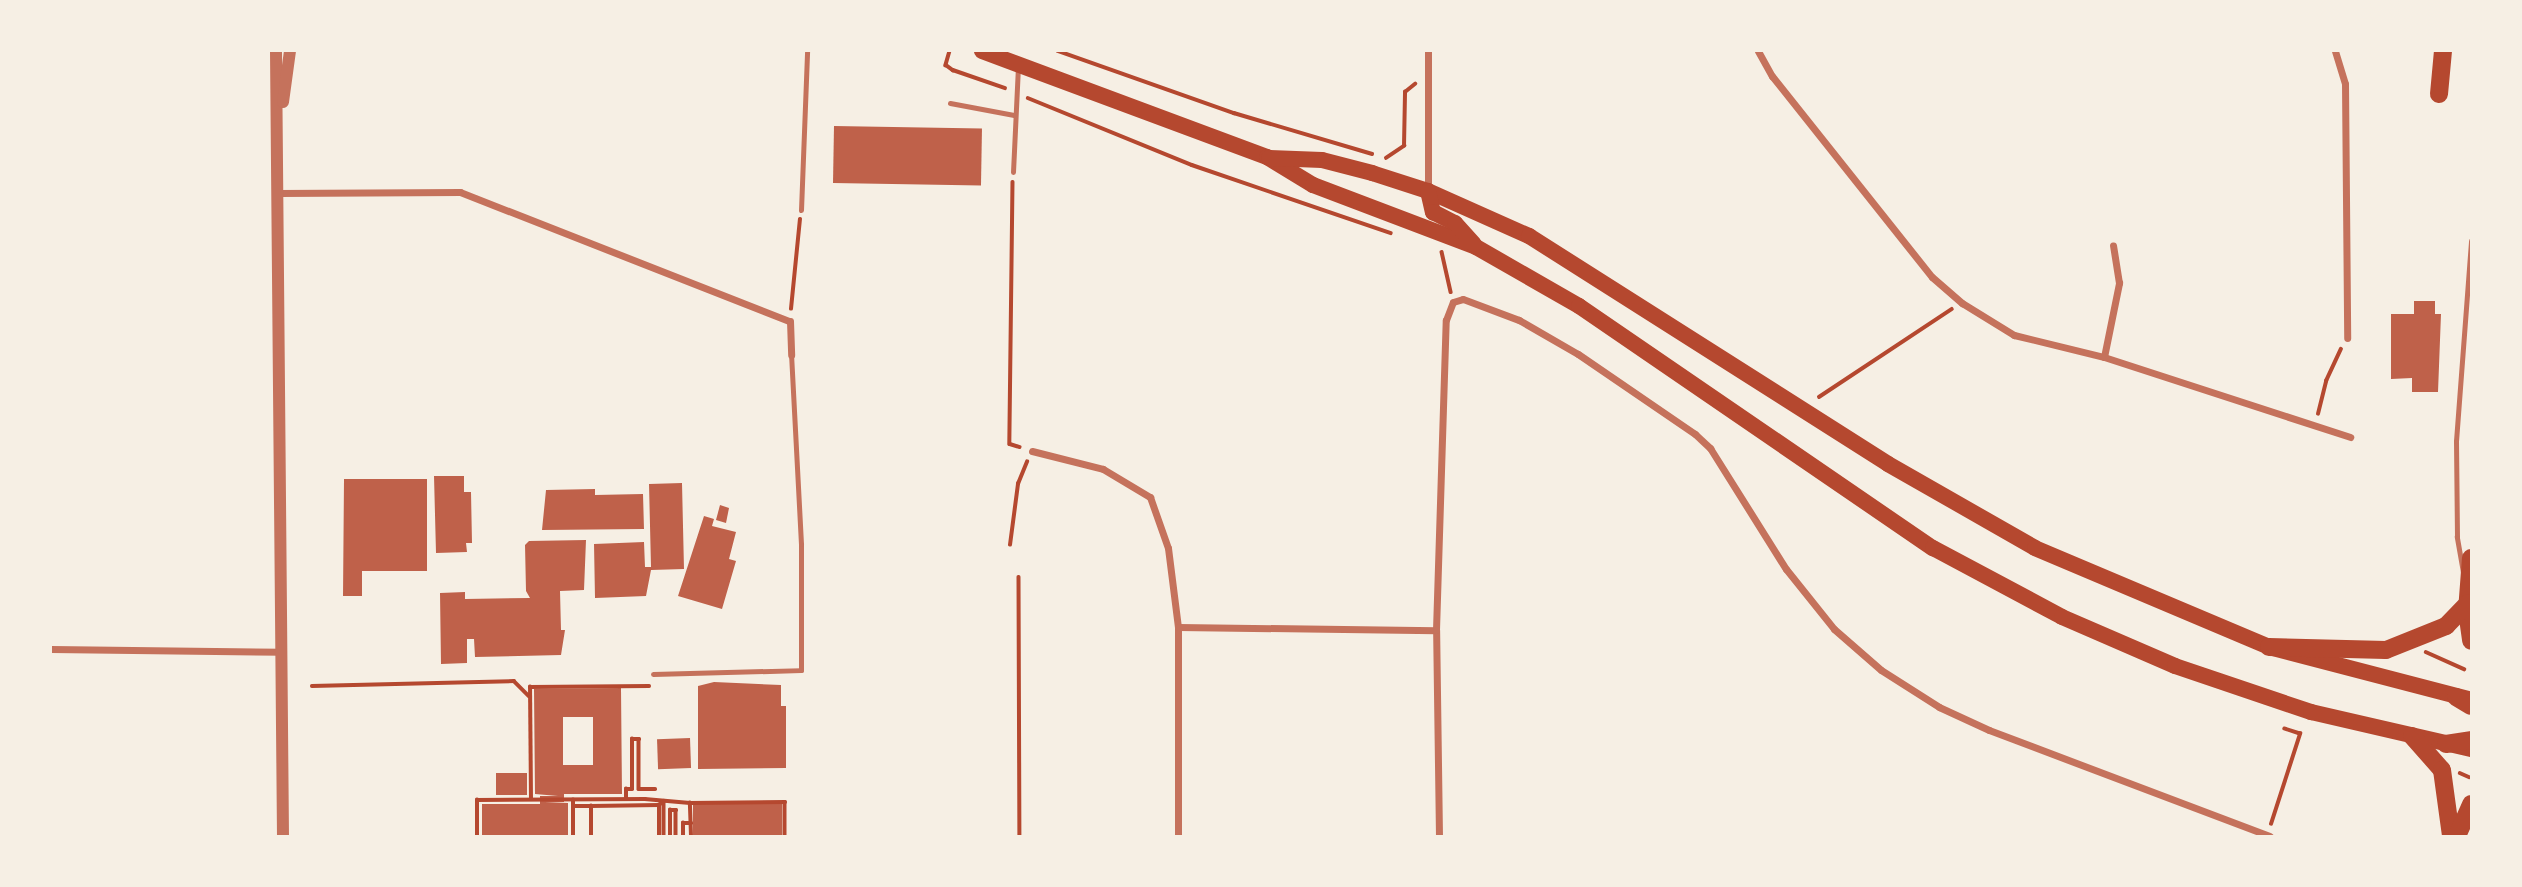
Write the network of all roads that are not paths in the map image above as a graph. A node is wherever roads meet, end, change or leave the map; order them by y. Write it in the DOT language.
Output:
graph roads {
  1 [pos="276,51"];
  2 [pos="290,51"];
  3 [pos="982,51"];
  4 [pos="1428,51"];
  5 [pos="1758,51"];
  6 [pos="2335,51"];
  7 [pos="2443,51"];
  8 [pos="807,54"];
  9 [pos="1018,64"];
  10 [pos="2439,94"];
  11 [pos="950,103"];
  12 [pos="1014,115"];
  13 [pos="279,128"];
  14 [pos="1267,157"];
  15 [pos="1013,172"];
  16 [pos="1428,191"];
  17 [pos="279,193"];
  18 [pos="801,210"];
  19 [pos="2471,241"];
  20 [pos="2113,245"];
  21 [pos="1476,247"];
  22 [pos="2347,338"];
  23 [pos="791,355"];
  24 [pos="2104,357"];
  25 [pos="2350,438"];
  26 [pos="1032,451"];
  27 [pos="2471,558"];
  28 [pos="2468,603"];
  29 [pos="1178,627"];
  30 [pos="1436,630"];
  31 [pos="2471,641"];
  32 [pos="2269,647"];
  33 [pos="51,649"];
  34 [pos="283,653"];
  35 [pos="653,674"];
  36 [pos="2466,701"];
  37 [pos="2412,736"];
  38 [pos="2471,740"];
  39 [pos="2445,744"];
  40 [pos="2471,749"];
  41 [pos="2471,804"];
  42 [pos="284,836"];
  43 [pos="1178,836"];
  44 [pos="1439,836"];
  45 [pos="2269,836"];
  46 [pos="2451,836"];
  47 [pos="2457,836"];
  1 -- 13 [label="street"];
  2 -- 13 [label="street"];
  3 -- 9 [label="highway"];
  4 -- 16 [label="street"];
  5 -- 24 [label="street"];
  6 -- 22 [label="street"];
  7 -- 10 [label="highway"];
  8 -- 18 [label="lane"];
  9 -- 12 [label="lane"];
  9 -- 14 [label="highway"];
  11 -- 12 [label="lane"];
  12 -- 15 [label="lane"];
  13 -- 17 [label="street"];
  14 -- 16 [label="highway"];
  14 -- 21 [label="highway"];
  16 -- 21 [label="highway"];
  16 -- 32 [label="highway"];
  17 -- 23 [label="street"];
  17 -- 34 [label="street"];
  19 -- 28 [label="lane"];
  20 -- 24 [label="street"];
  21 -- 37 [label="highway"];
  23 -- 35 [label="lane"];
  24 -- 25 [label="street"];
  26 -- 29 [label="street"];
  27 -- 28 [label="highway"];
  28 -- 31 [label="highway"];
  28 -- 32 [label="highway"];
  29 -- 30 [label="street"];
  29 -- 43 [label="street"];
  30 -- 44 [label="street"];
  30 -- 45 [label="street"];
  32 -- 36 [label="highway"];
  33 -- 34 [label="street"];
  34 -- 42 [label="street"];
  37 -- 39 [label="highway"];
  37 -- 46 [label="highway"];
  38 -- 39 [label="highway"];
  39 -- 40 [label="highway"];
  41 -- 47 [label="highway"];
}
